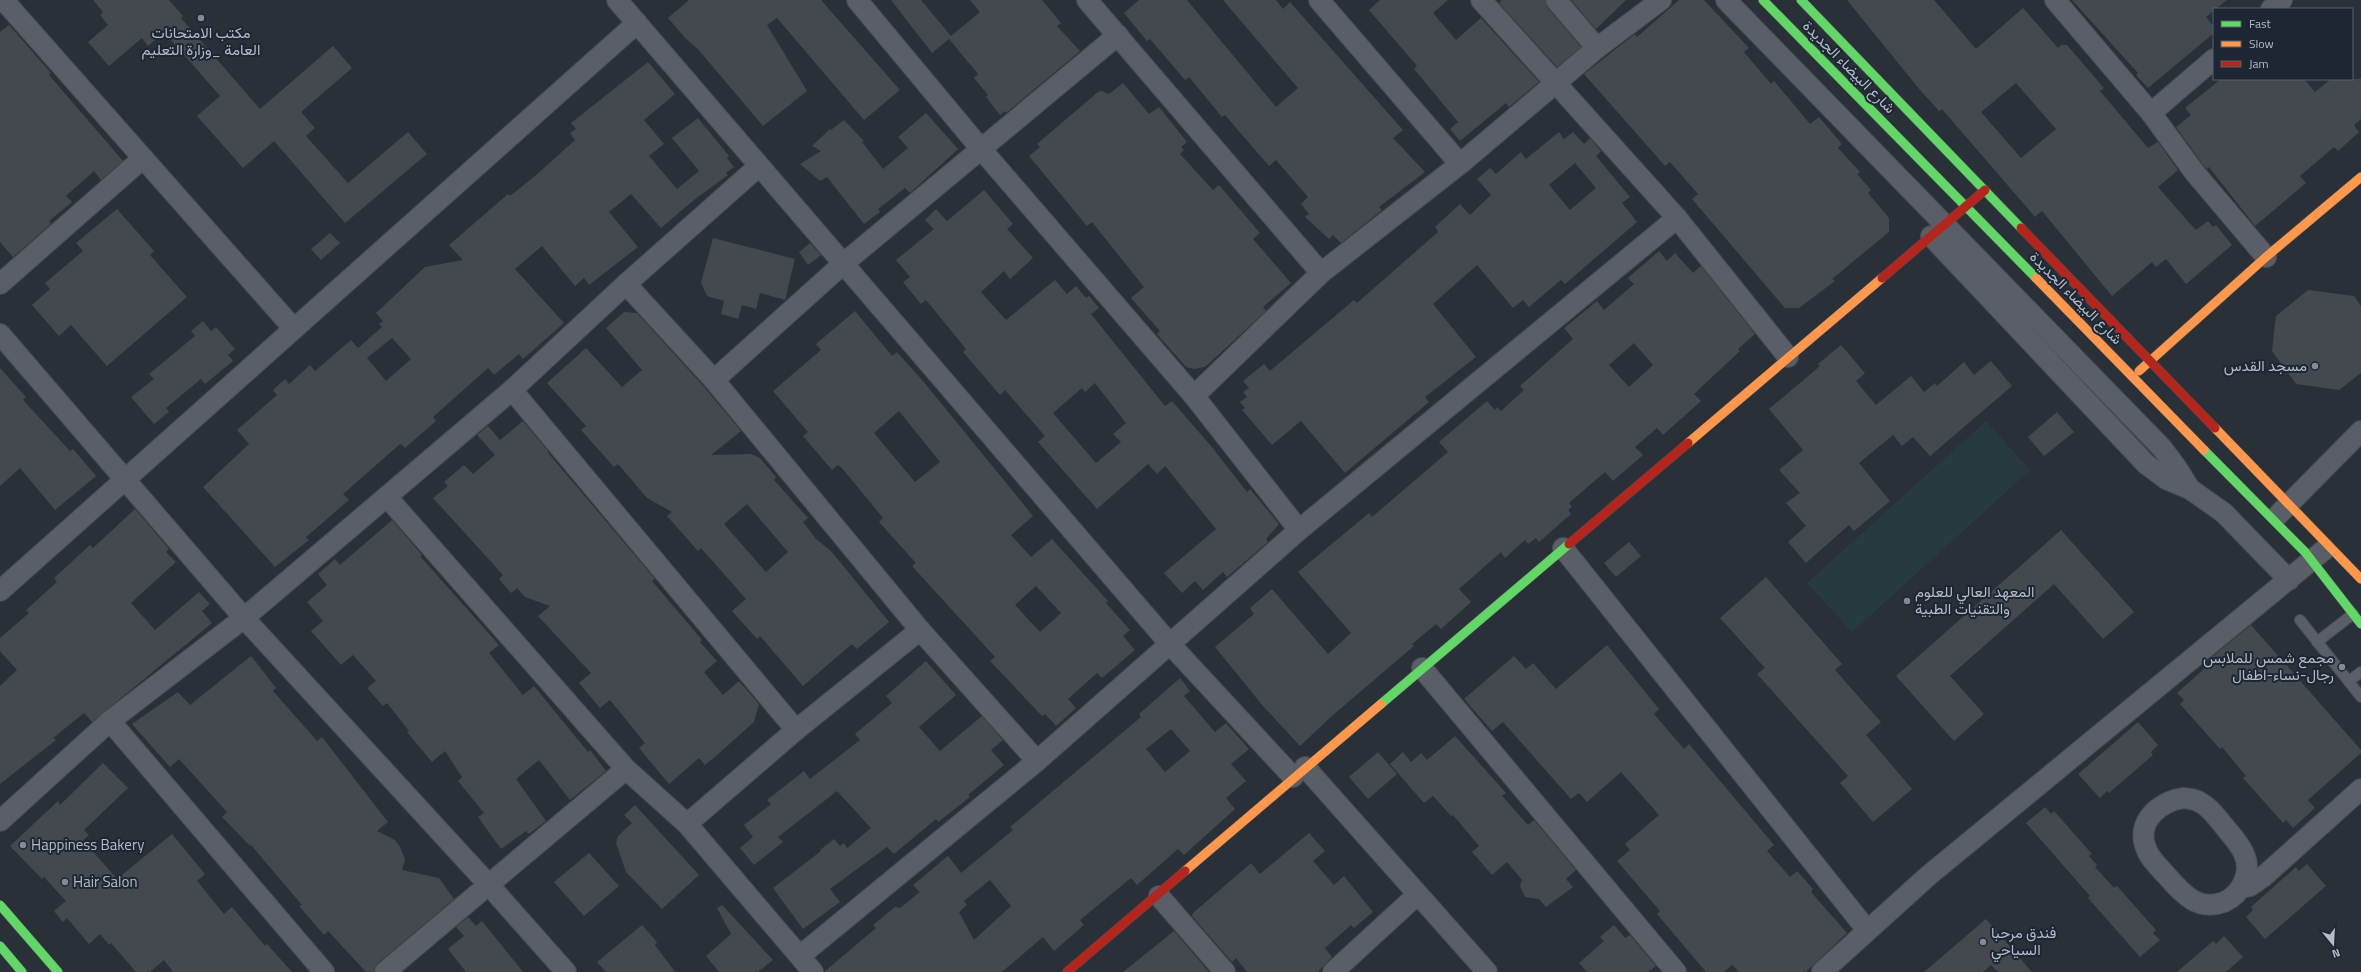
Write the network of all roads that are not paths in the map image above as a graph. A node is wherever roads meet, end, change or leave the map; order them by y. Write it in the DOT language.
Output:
graph roads {
  1 [pos="617,0"];
  2 [pos="857,0"];
  3 [pos="1088,0"];
  4 [pos="1319,0"];
  5 [pos="1481,0"];
  6 [pos="1556,0"];
  7 [pos="1661,0"];
  8 [pos="1726,0"];
  9 [pos="1763,0"];
  10 [pos="1800,0"];
  11 [pos="2055,0"];
  12 [pos="5,4"];
  13 [pos="637,23"];
  14 [pos="1118,36"];
  15 [pos="1597,48"];
  16 [pos="2213,59"];
  17 [pos="1555,83"];
  18 [pos="2151,113"];
  19 [pos="981,149"];
  20 [pos="143,158"];
  21 [pos="1460,164"];
  22 [pos="760,166"];
  23 [pos="2361,177"];
  24 [pos="1985,190"];
  25 [pos="1966,206"];
  26 [pos="1677,218"];
  27 [pos="1937,230"];
  28 [pos="2266,256"];
  29 [pos="844,263"];
  30 [pos="1321,273"];
  31 [pos="0,284"];
  32 [pos="626,284"];
  33 [pos="294,329"];
  34 [pos="0,334"];
  35 [pos="1788,357"];
  36 [pos="2149,361"];
  37 [pos="2133,376"];
  38 [pos="714,380"];
  39 [pos="512,390"];
  40 [pos="1194,396"];
  41 [pos="2361,431"];
  42 [pos="125,478"];
  43 [pos="387,497"];
  44 [pos="2289,503"];
  45 [pos="2274,520"];
  46 [pos="1299,530"];
  47 [pos="2329,546"];
  48 [pos="1563,548"];
  49 [pos="2313,560"];
  50 [pos="2361,579"];
  51 [pos="2289,580"];
  52 [pos="0,591"];
  53 [pos="2353,614"];
  54 [pos="244,618"];
  55 [pos="2300,620"];
  56 [pos="2361,624"];
  57 [pos="920,630"];
  58 [pos="2317,642"];
  59 [pos="1169,643"];
  60 [pos="1422,668"];
  61 [pos="2361,672"];
  62 [pos="2348,681"];
  63 [pos="2361,697"];
  64 [pos="110,721"];
  65 [pos="796,730"];
  66 [pos="1037,761"];
  67 [pos="626,769"];
  68 [pos="1299,772"];
  69 [pos="2361,789"];
  70 [pos="0,821"];
  71 [pos="687,824"];
  72 [pos="488,884"];
  73 [pos="2241,888"];
  74 [pos="1416,895"];
  75 [pos="1159,896"];
  76 [pos="0,905"];
  77 [pos="1867,930"];
  78 [pos="0,946"];
  79 [pos="800,956"];
  80 [pos="22,972"];
  81 [pos="58,972"];
  82 [pos="324,972"];
  83 [pos="385,972"];
  84 [pos="566,972"];
  85 [pos="814,972"];
  86 [pos="1067,972"];
  87 [pos="1225,972"];
  88 [pos="1333,972"];
  89 [pos="1486,972"];
  90 [pos="1676,972"];
  91 [pos="1822,972"];
  1 -- 13 [label="street"];
  2 -- 19 [label="street"];
  3 -- 14 [label="street"];
  4 -- 21 [label="street"];
  5 -- 17 [label="street"];
  6 -- 15 [label="street"];
  7 -- 15 [label="street"];
  8 -- 27 [label="street"];
  9 -- 25 [label="street, شارع البيضاء الجديدة"];
  10 -- 24 [label="street, شارع البيضاء الجديدة"];
  11 -- 18 [label="street"];
  12 -- 20 [label="street"];
  13 -- 22 [label="street"];
  13 -- 33 [label="street"];
  14 -- 19 [label="street"];
  14 -- 30 [label="street"];
  15 -- 17 [label="street"];
  16 -- 18 [label="street"];
  17 -- 21 [label="street"];
  17 -- 26 [label="street"];
  18 -- 28 [label="street"];
  19 -- 29 [label="street"];
  19 -- 40 [label="street"];
  20 -- 31 [label="street"];
  20 -- 33 [label="street"];
  21 -- 30 [label="street"];
  22 -- 29 [label="street"];
  22 -- 32 [label="street"];
  23 -- 28 [label="street"];
  24 -- 25 [label="street"];
  24 -- 36 [label="street, شارع البيضاء الجديدة"];
  25 -- 27 [label="street"];
  25 -- 37 [label="street, شارع البيضاء الجديدة"];
  26 -- 35 [label="street"];
  26 -- 46 [label="street"];
  27 -- 35 [label="street"];
  27 -- 51 [label="street"];
  28 -- 36 [label="street"];
  29 -- 38 [label="street"];
  29 -- 59 [label="street"];
  30 -- 40 [label="street"];
  32 -- 38 [label="street"];
  32 -- 39 [label="street"];
  33 -- 42 [label="street"];
  34 -- 42 [label="street"];
  35 -- 48 [label="street"];
  36 -- 37 [label="street"];
  36 -- 44 [label="street, شارع البيضاء الجديدة"];
  37 -- 45 [label="street, شارع البيضاء الجديدة"];
  38 -- 57 [label="street"];
  39 -- 43 [label="street"];
  39 -- 65 [label="street"];
  40 -- 46 [label="street"];
  41 -- 44 [label="street"];
  42 -- 52 [label="street"];
  42 -- 54 [label="street"];
  43 -- 54 [label="street"];
  43 -- 67 [label="street"];
  44 -- 45 [label="street"];
  44 -- 47 [label="street, شارع البيضاء الجديدة"];
  45 -- 49 [label="street, شارع البيضاء الجديدة"];
  46 -- 59 [label="street"];
  47 -- 49 [label="street"];
  47 -- 50 [label="street, شارع البيضاء الجديدة"];
  48 -- 60 [label="street"];
  48 -- 77 [label="street"];
  49 -- 51 [label="street"];
  49 -- 53 [label="street, شارع البيضاء الجديدة"];
  51 -- 77 [label="street"];
  53 -- 56 [label="street, شارع البيضاء الجديدة"];
  53 -- 58 [label="lane"];
  54 -- 64 [label="street"];
  54 -- 72 [label="street"];
  55 -- 58 [label="lane"];
  57 -- 65 [label="street"];
  57 -- 66 [label="street"];
  58 -- 62 [label="lane"];
  59 -- 66 [label="street"];
  59 -- 68 [label="street"];
  60 -- 68 [label="street"];
  60 -- 90 [label="street"];
  61 -- 62 [label="lane"];
  62 -- 63 [label="lane"];
  64 -- 70 [label="street"];
  64 -- 82 [label="street"];
  65 -- 71 [label="street"];
  66 -- 79 [label="street"];
  67 -- 71 [label="street"];
  67 -- 72 [label="street"];
  68 -- 74 [label="street"];
  68 -- 75 [label="street"];
  69 -- 73 [label="street"];
  71 -- 79 [label="street"];
  72 -- 83 [label="street"];
  72 -- 84 [label="street"];
  73 -- 73 [label="street"];
  74 -- 88 [label="street"];
  74 -- 89 [label="street"];
  75 -- 86 [label="street"];
  75 -- 87 [label="street"];
  76 -- 81 [label="street"];
  77 -- 91 [label="street"];
  78 -- 80 [label="street"];
  79 -- 85 [label="street"];
}
